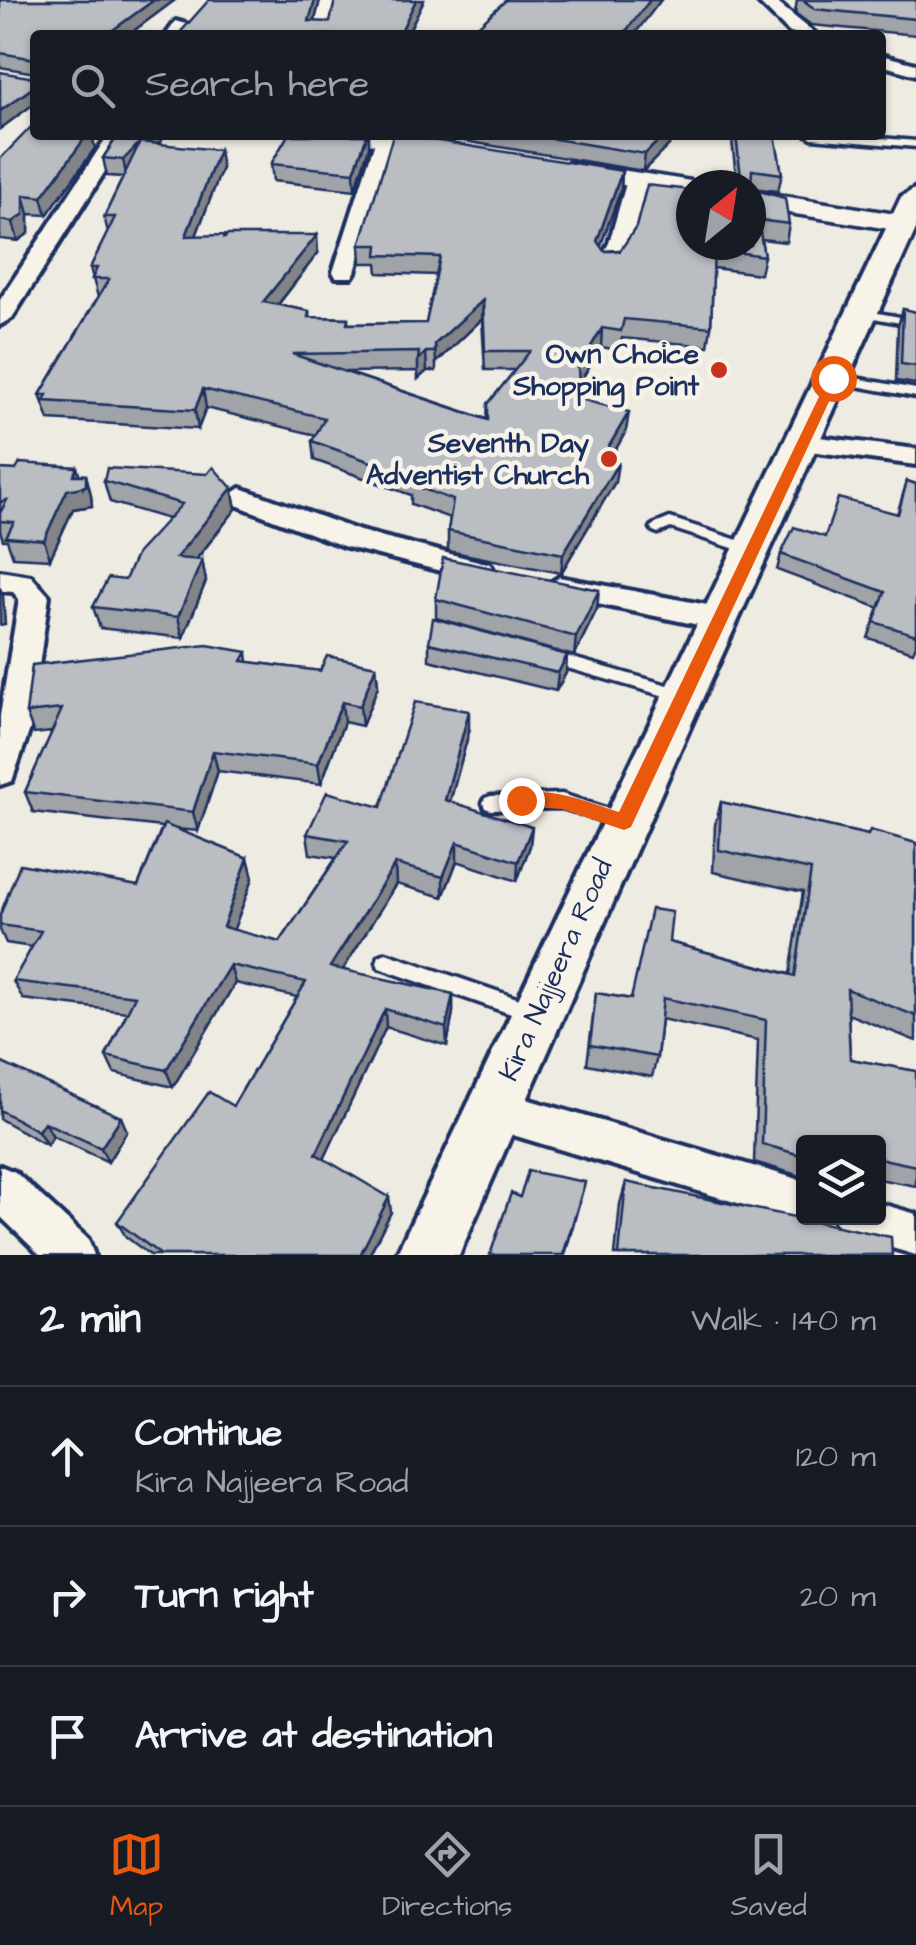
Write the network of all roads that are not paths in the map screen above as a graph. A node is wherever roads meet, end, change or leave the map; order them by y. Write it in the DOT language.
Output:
graph roads {
  1 [pos="329,0"];
  2 [pos="764,0"];
  3 [pos="322,30"];
  4 [pos="798,30"];
  5 [pos="886,61"];
  6 [pos="916,70"];
  7 [pos="115,140"];
  8 [pos="372,140"];
  9 [pos="391,140"];
  10 [pos="870,140"];
  11 [pos="916,144"];
  12 [pos="462,152"];
  13 [pos="540,164"];
  14 [pos="637,180"];
  15 [pos="676,186"];
  16 [pos="766,200"];
  17 [pos="911,210"];
  18 [pos="610,261"];
  19 [pos="344,272"];
  20 [pos="862,313"];
  21 [pos="0,318"];
  22 [pos="916,323"];
  23 [pos="833,378"];
  24 [pos="916,393"];
  25 [pos="803,443"];
  26 [pos="916,457"];
  27 [pos="241,497"];
  28 [pos="658,528"];
  29 [pos="751,549"];
  30 [pos="0,581"];
  31 [pos="718,618"];
  32 [pos="534,653"];
  33 [pos="682,695"];
  34 [pos="0,772"];
  35 [pos="491,803"];
  36 [pos="624,822"];
  37 [pos="386,962"];
  38 [pos="536,1014"];
  39 [pos="494,1109"];
  40 [pos="0,1187"];
  41 [pos="796,1200"];
  42 [pos="878,1225"];
  43 [pos="916,1236"];
  44 [pos="72,1255"];
  45 [pos="428,1255"];
  1 -- 3 [label="street"];
  2 -- 4 [label="street"];
  5 -- 6 [label="street"];
  7 -- 21 [label="street"];
  8 -- 19 [label="street"];
  9 -- 12 [label="street"];
  10 -- 11 [label="lane"];
  13 -- 14 [label="street"];
  14 -- 15 [label="street"];
  14 -- 18 [label="street"];
  16 -- 17 [label="street"];
  17 -- 20 [label="main road, Kira Najjeera Road"];
  20 -- 22 [label="lane"];
  20 -- 23 [label="main road, Kira Najjeera Road"];
  23 -- 24 [label="lane"];
  23 -- 25 [label="main road, Kira Najjeera Road"];
  25 -- 26 [label="street"];
  25 -- 29 [label="main road, Kira Najjeera Road"];
  27 -- 31 [label="street"];
  28 -- 29 [label="lane"];
  29 -- 31 [label="main road, Kira Najjeera Road"];
  30 -- 34 [label="street"];
  31 -- 33 [label="main road, Kira Najjeera Road"];
  32 -- 33 [label="lane"];
  33 -- 36 [label="main road, Kira Najjeera Road"];
  35 -- 36 [label="lane"];
  36 -- 38 [label="main road, Kira Najjeera Road"];
  37 -- 38 [label="lane"];
  38 -- 39 [label="main road, Kira Najjeera Road"];
  39 -- 41 [label="street"];
  39 -- 45 [label="main road, Kira Najjeera Road"];
  40 -- 44 [label="street"];
  42 -- 43 [label="street"];
}
